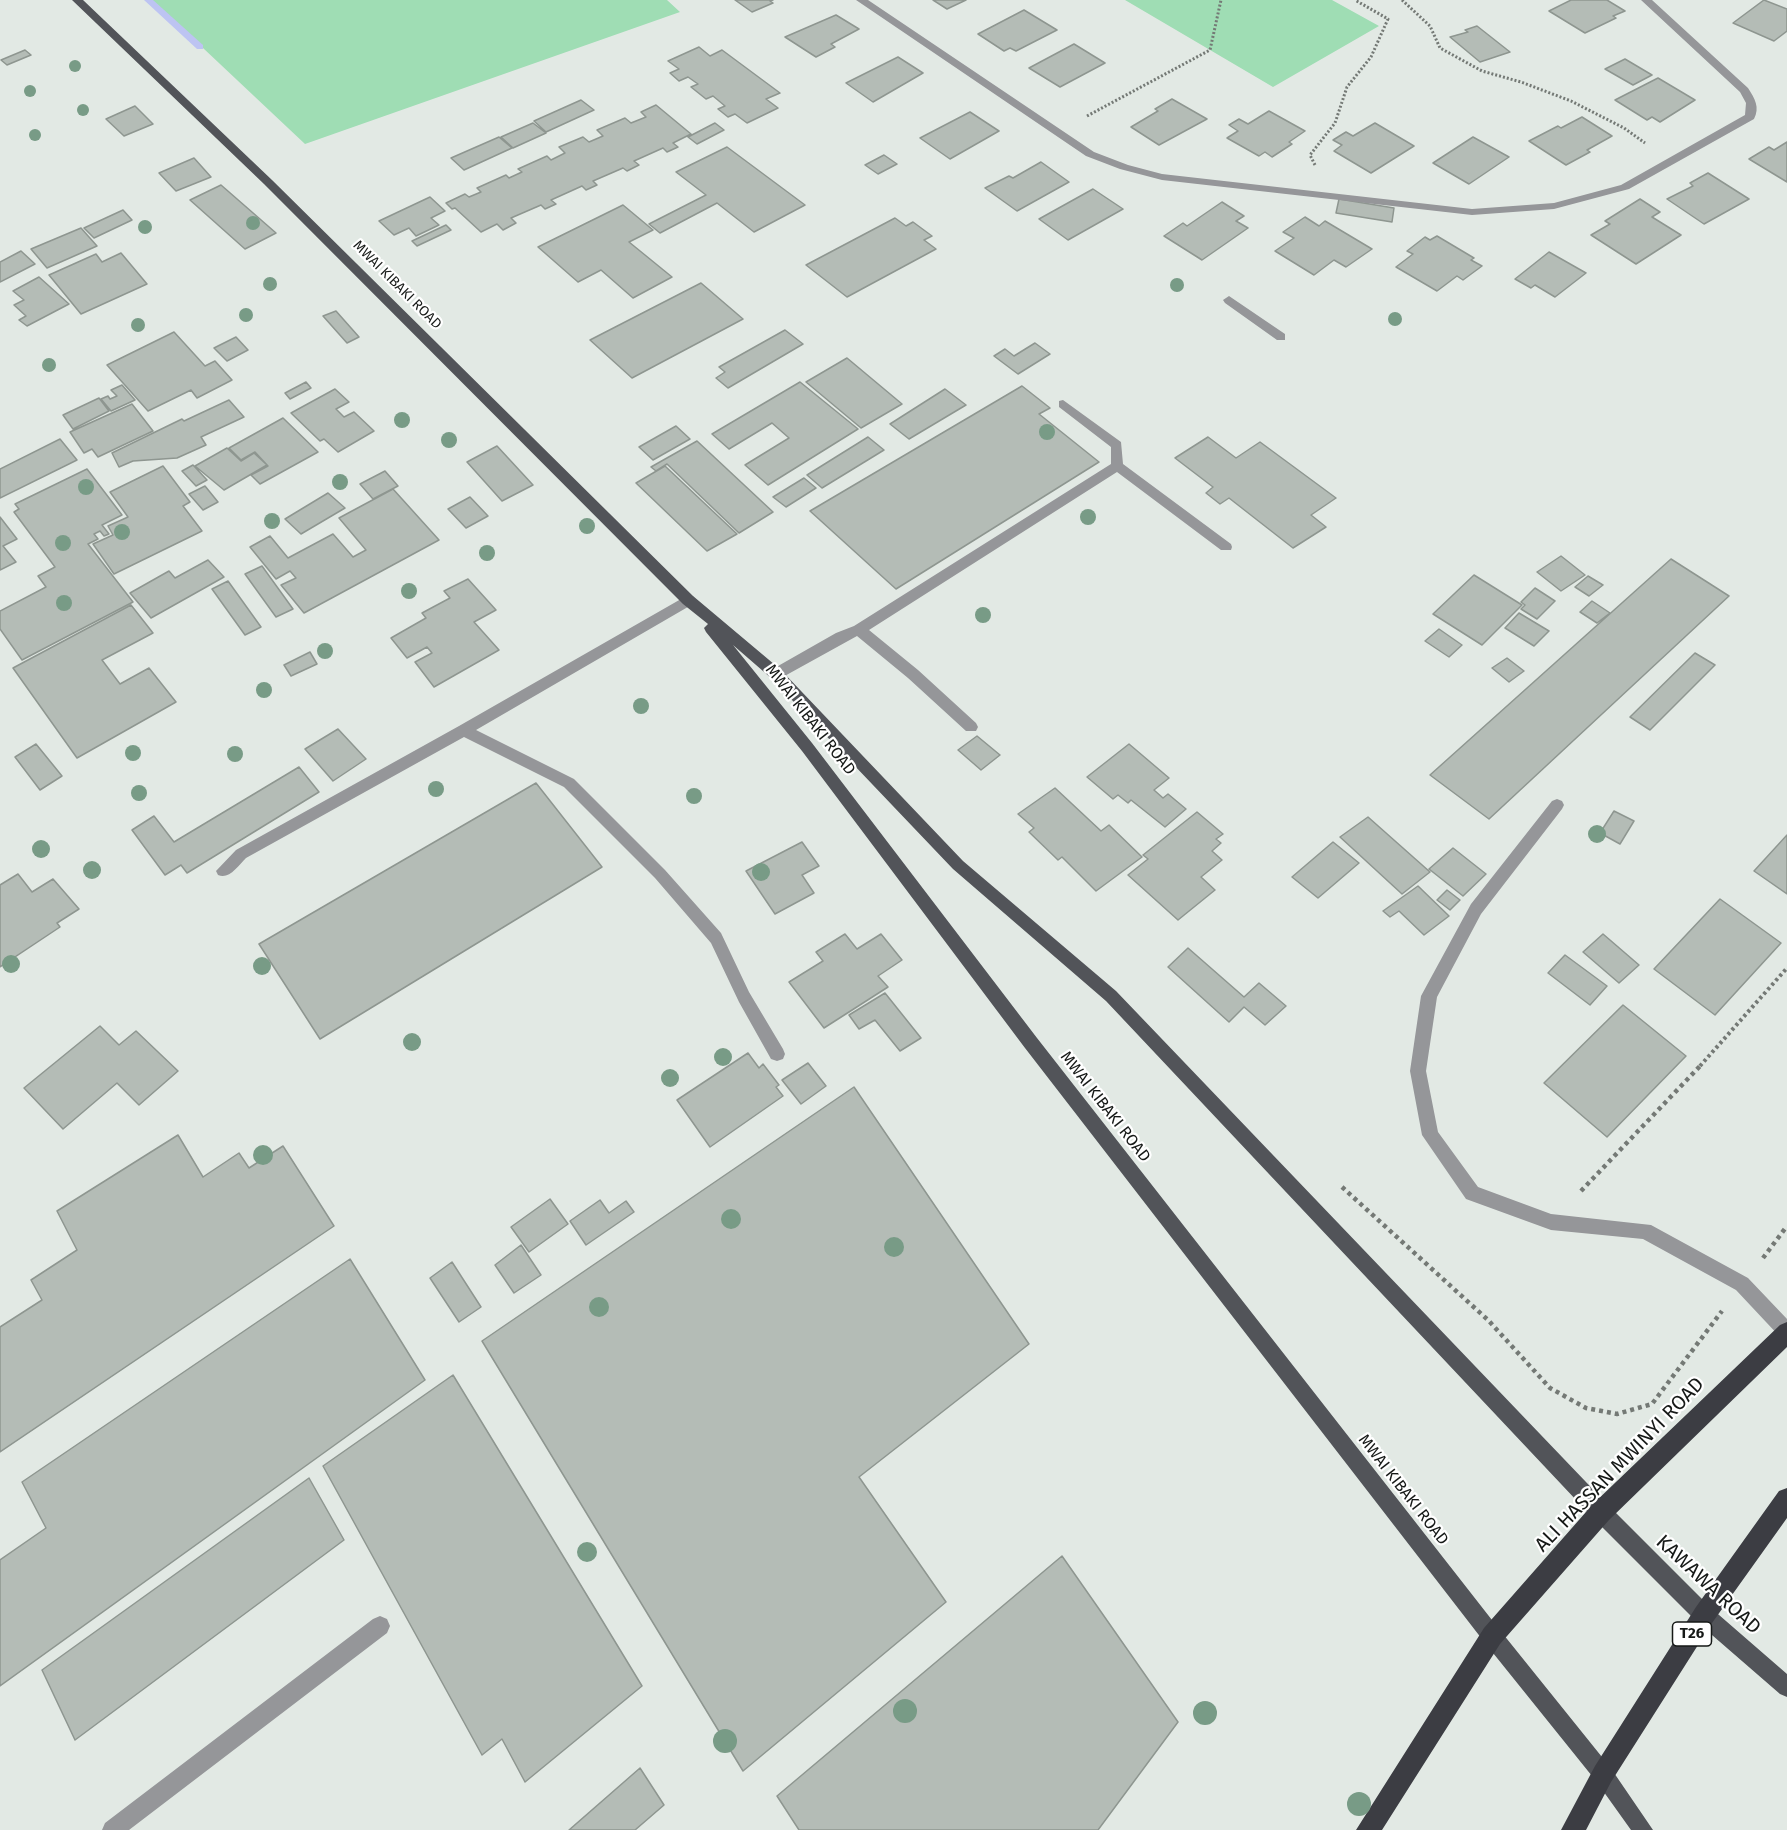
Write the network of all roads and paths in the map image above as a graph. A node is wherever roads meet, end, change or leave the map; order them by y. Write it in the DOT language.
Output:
graph roads {
  1 [pos="77,0"];
  2 [pos="861,0"];
  3 [pos="1221,0"];
  4 [pos="1355,0"];
  5 [pos="1402,0"];
  6 [pos="1646,0"];
  7 [pos="1053,130"];
  8 [pos="1673,162"];
  9 [pos="1328,196"];
  10 [pos="1228,300"];
  11 [pos="1281,337"];
  12 [pos="1063,404"];
  13 [pos="1117,466"];
  14 [pos="1226,547"];
  15 [pos="688,600"];
  16 [pos="859,630"];
  17 [pos="776,674"];
  18 [pos="971,727"];
  19 [pos="464,730"];
  20 [pos="1557,805"];
  21 [pos="223,871"];
  22 [pos="1787,968"];
  23 [pos="777,1054"];
  24 [pos="1341,1186"];
  25 [pos="1551,1222"];
  26 [pos="1787,1226"];
  27 [pos="1742,1284"];
  28 [pos="1787,1332"];
  29 [pos="1787,1499"];
  30 [pos="1601,1512"];
  31 [pos="1704,1616"];
  32 [pos="380,1626"];
  33 [pos="1492,1636"];
  34 [pos="1787,1687"];
  35 [pos="1603,1774"];
  36 [pos="112,1830"];
  37 [pos="1368,1830"];
  38 [pos="1574,1830"];
  39 [pos="1643,1830"];
  1 -- 15 [label="main road, MWAI KIBAKI ROAD"];
  2 -- 7 [label="street"];
  3 -- 7 [label="path"];
  4 -- 9 [label="path"];
  5 -- 8 [label="path"];
  6 -- 8 [label="street"];
  7 -- 9 [label="street"];
  8 -- 9 [label="street"];
  10 -- 11 [label="street"];
  12 -- 13 [label="street"];
  13 -- 14 [label="street"];
  13 -- 16 [label="street"];
  15 -- 17 [label="main road, MWAI KIBAKI ROAD"];
  15 -- 19 [label="street"];
  15 -- 33 [label="main road, MWAI KIBAKI ROAD"];
  16 -- 17 [label="street"];
  16 -- 18 [label="street"];
  17 -- 30 [label="main road, MWAI KIBAKI ROAD"];
  19 -- 21 [label="street"];
  19 -- 23 [label="street"];
  20 -- 25 [label="street"];
  22 -- 25 [label="path"];
  24 -- 27 [label="path"];
  25 -- 27 [label="street"];
  26 -- 27 [label="path"];
  27 -- 28 [label="street"];
  28 -- 30 [label="highway, ALI HASSAN MWINYI ROAD"];
  29 -- 31 [label="highway, T26"];
  30 -- 31 [label="main road, KAWAWA ROAD"];
  30 -- 33 [label="highway, ALI HASSAN MWINYI ROAD"];
  31 -- 34 [label="main road, KAWAWA ROAD"];
  31 -- 35 [label="highway, T26"];
  32 -- 36 [label="street"];
  33 -- 35 [label="main road"];
  33 -- 37 [label="highway, ALI HASSAN MWINYI ROAD"];
  35 -- 38 [label="highway, T26"];
  35 -- 39 [label="main road"];
}
